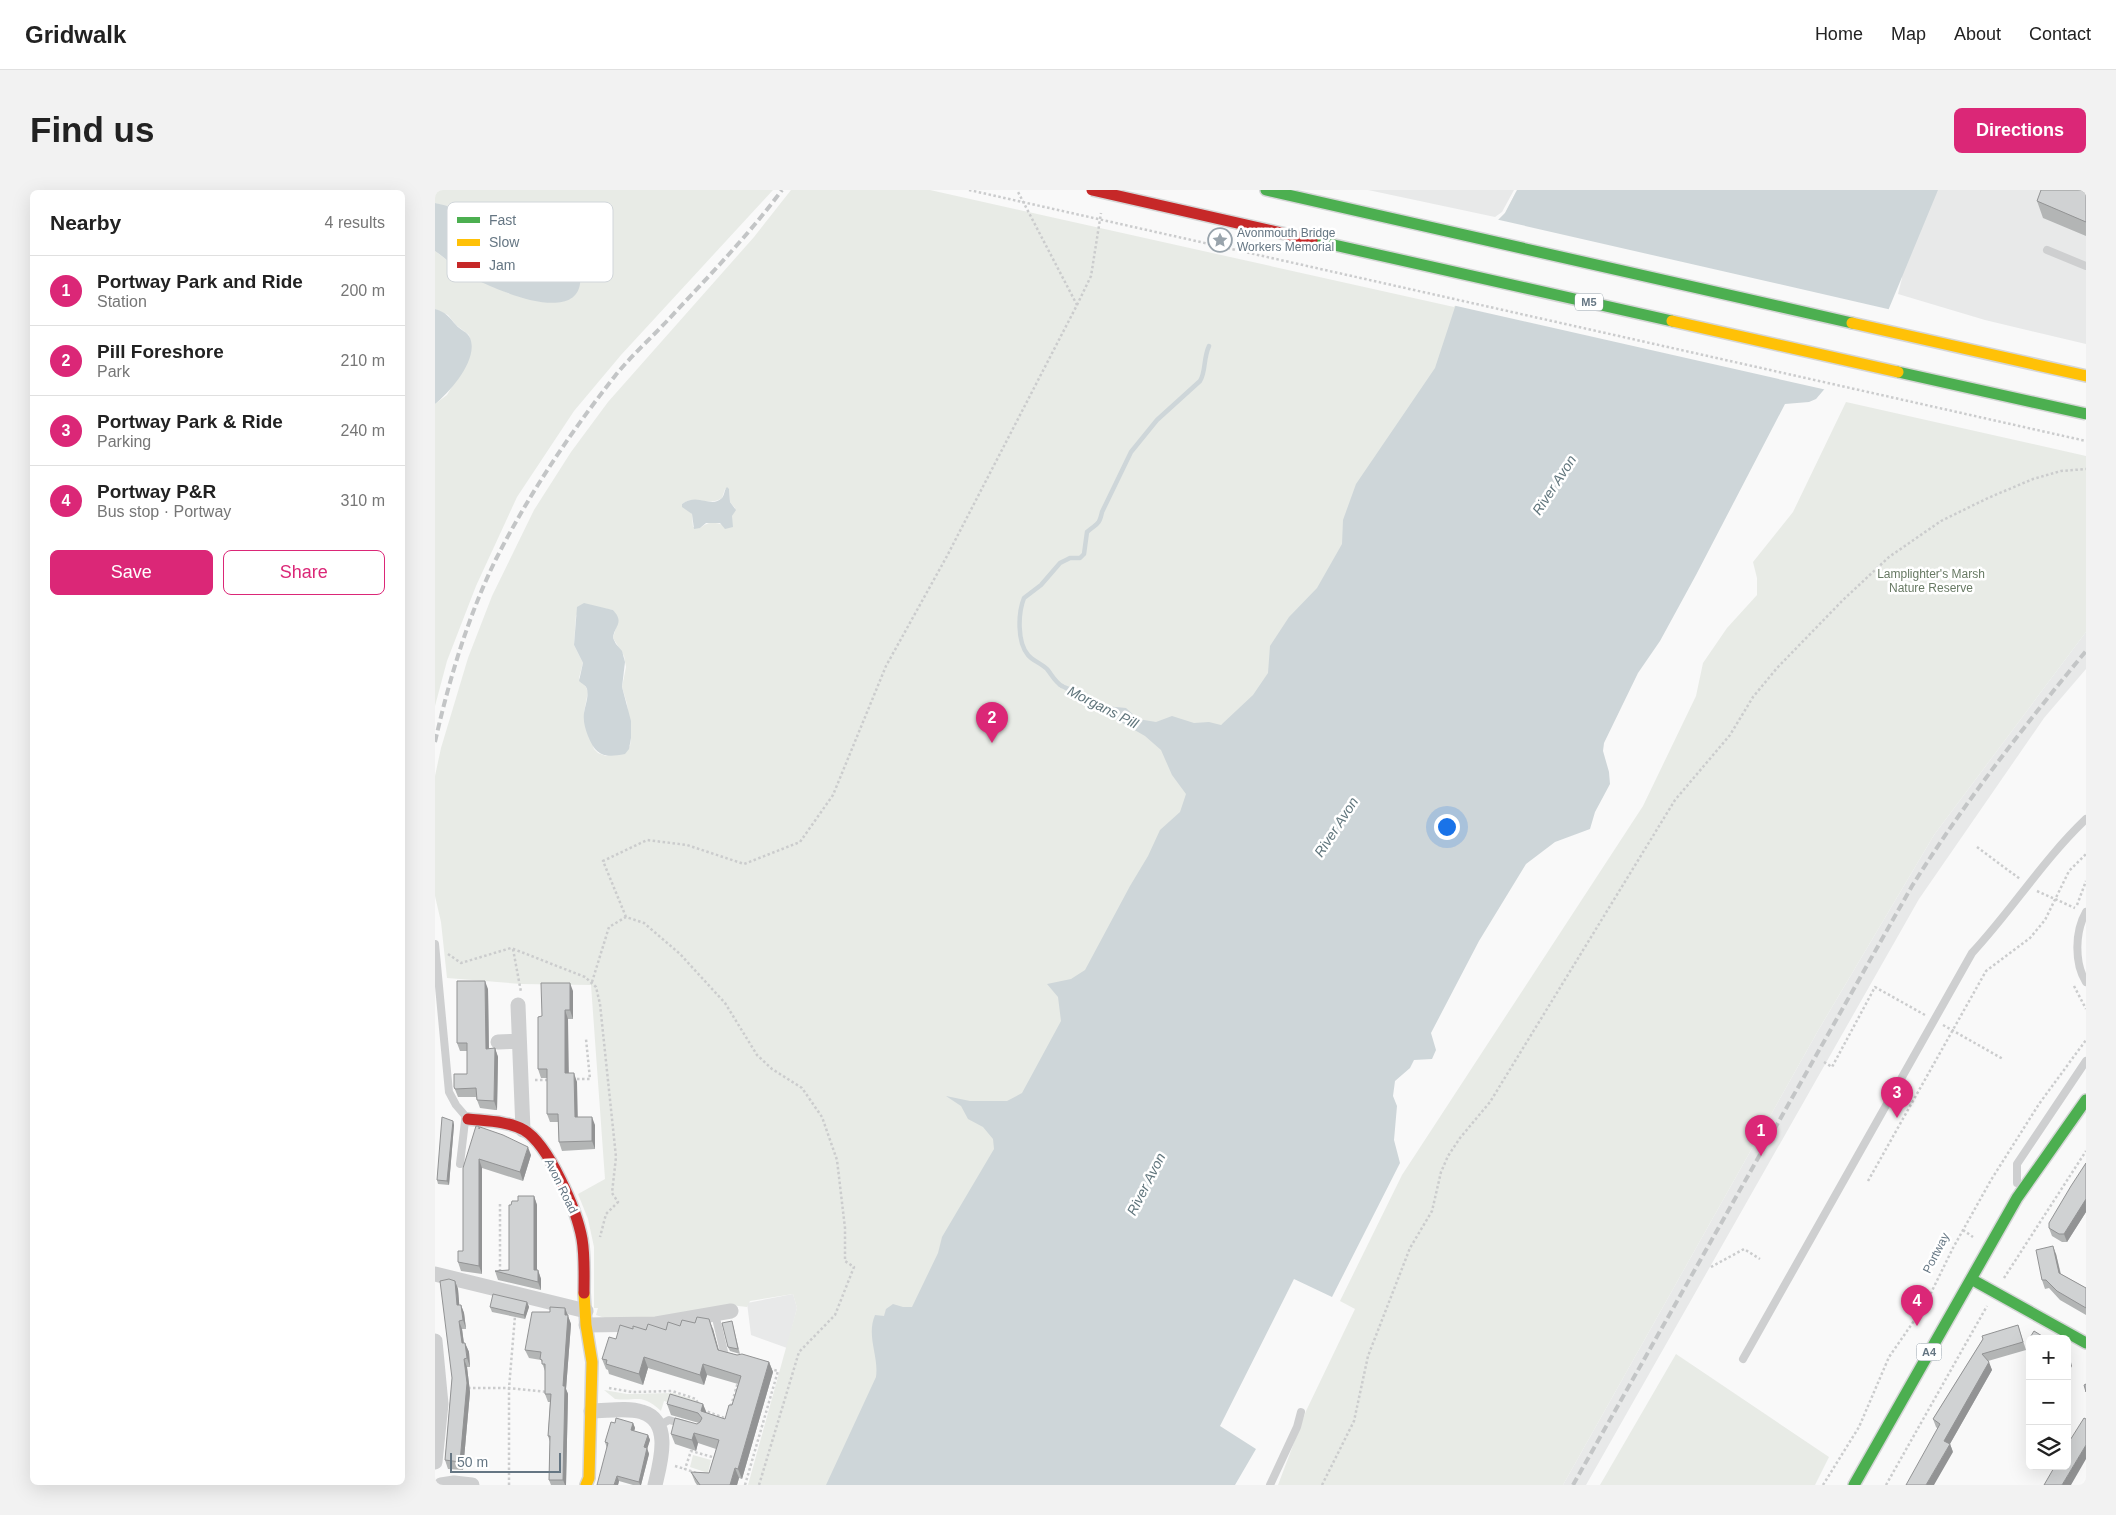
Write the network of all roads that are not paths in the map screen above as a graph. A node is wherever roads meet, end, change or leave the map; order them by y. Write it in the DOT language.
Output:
graph roads {
  1 [pos="1092,190"];
  2 [pos="1266,190"];
  3 [pos="2047,250"];
  4 [pos="2086,266"];
  5 [pos="2086,376"];
  6 [pos="2086,414"];
  7 [pos="2086,819"];
  8 [pos="2086,912"];
  9 [pos="435,947"];
  10 [pos="2086,982"];
  11 [pos="518,1005"];
  12 [pos="519,1041"];
  13 [pos="498,1042"];
  14 [pos="2086,1061"];
  15 [pos="2086,1100"];
  16 [pos="469,1119"];
  17 [pos="523,1130"];
  18 [pos="460,1164"];
  19 [pos="2017,1198"];
  20 [pos="435,1274"];
  21 [pos="1971,1278"];
  22 [pos="731,1311"];
  23 [pos="715,1314"];
  24 [pos="586,1318"];
  25 [pos="435,1341"];
  26 [pos="2086,1343"];
  27 [pos="1743,1359"];
  28 [pos="742,1360"];
  29 [pos="591,1411"];
  30 [pos="1301,1412"];
  31 [pos="658,1426"];
  32 [pos="692,1426"];
  33 [pos="435,1462"];
  34 [pos="441,1485"];
  35 [pos="472,1485"];
  36 [pos="586,1485"];
  37 [pos="655,1485"];
  38 [pos="1270,1485"];
  39 [pos="1854,1485"];
  1 -- 6 [label="main road, M5, bridge"];
  2 -- 5 [label="main road"];
  3 -- 4 [label="lane"];
  7 -- 27 [label="lane"];
  8 -- 10 [label="lane"];
  9 -- 16 [label="lane"];
  11 -- 12 [label="street"];
  12 -- 13 [label="street"];
  12 -- 17 [label="street"];
  14 -- 19 [label="lane"];
  15 -- 19 [label="main road, A4"];
  16 -- 17 [label="main road, Avon Road"];
  16 -- 18 [label="lane"];
  17 -- 24 [label="main road, Avon Road"];
  19 -- 21 [label="main road, A4"];
  20 -- 24 [label="street"];
  21 -- 26 [label="main road"];
  21 -- 39 [label="main road, A4"];
  22 -- 23 [label="street"];
  23 -- 24 [label="street"];
  23 -- 28 [label="lane"];
  24 -- 29 [label="main road, Avon Road"];
  25 -- 33 [label="street"];
  29 -- 31 [label="street"];
  29 -- 36 [label="main road, Avon Road"];
  30 -- 38 [label="lane"];
  31 -- 32 [label="lane"];
  31 -- 37 [label="street"];
  34 -- 35 [label="street"];
}
